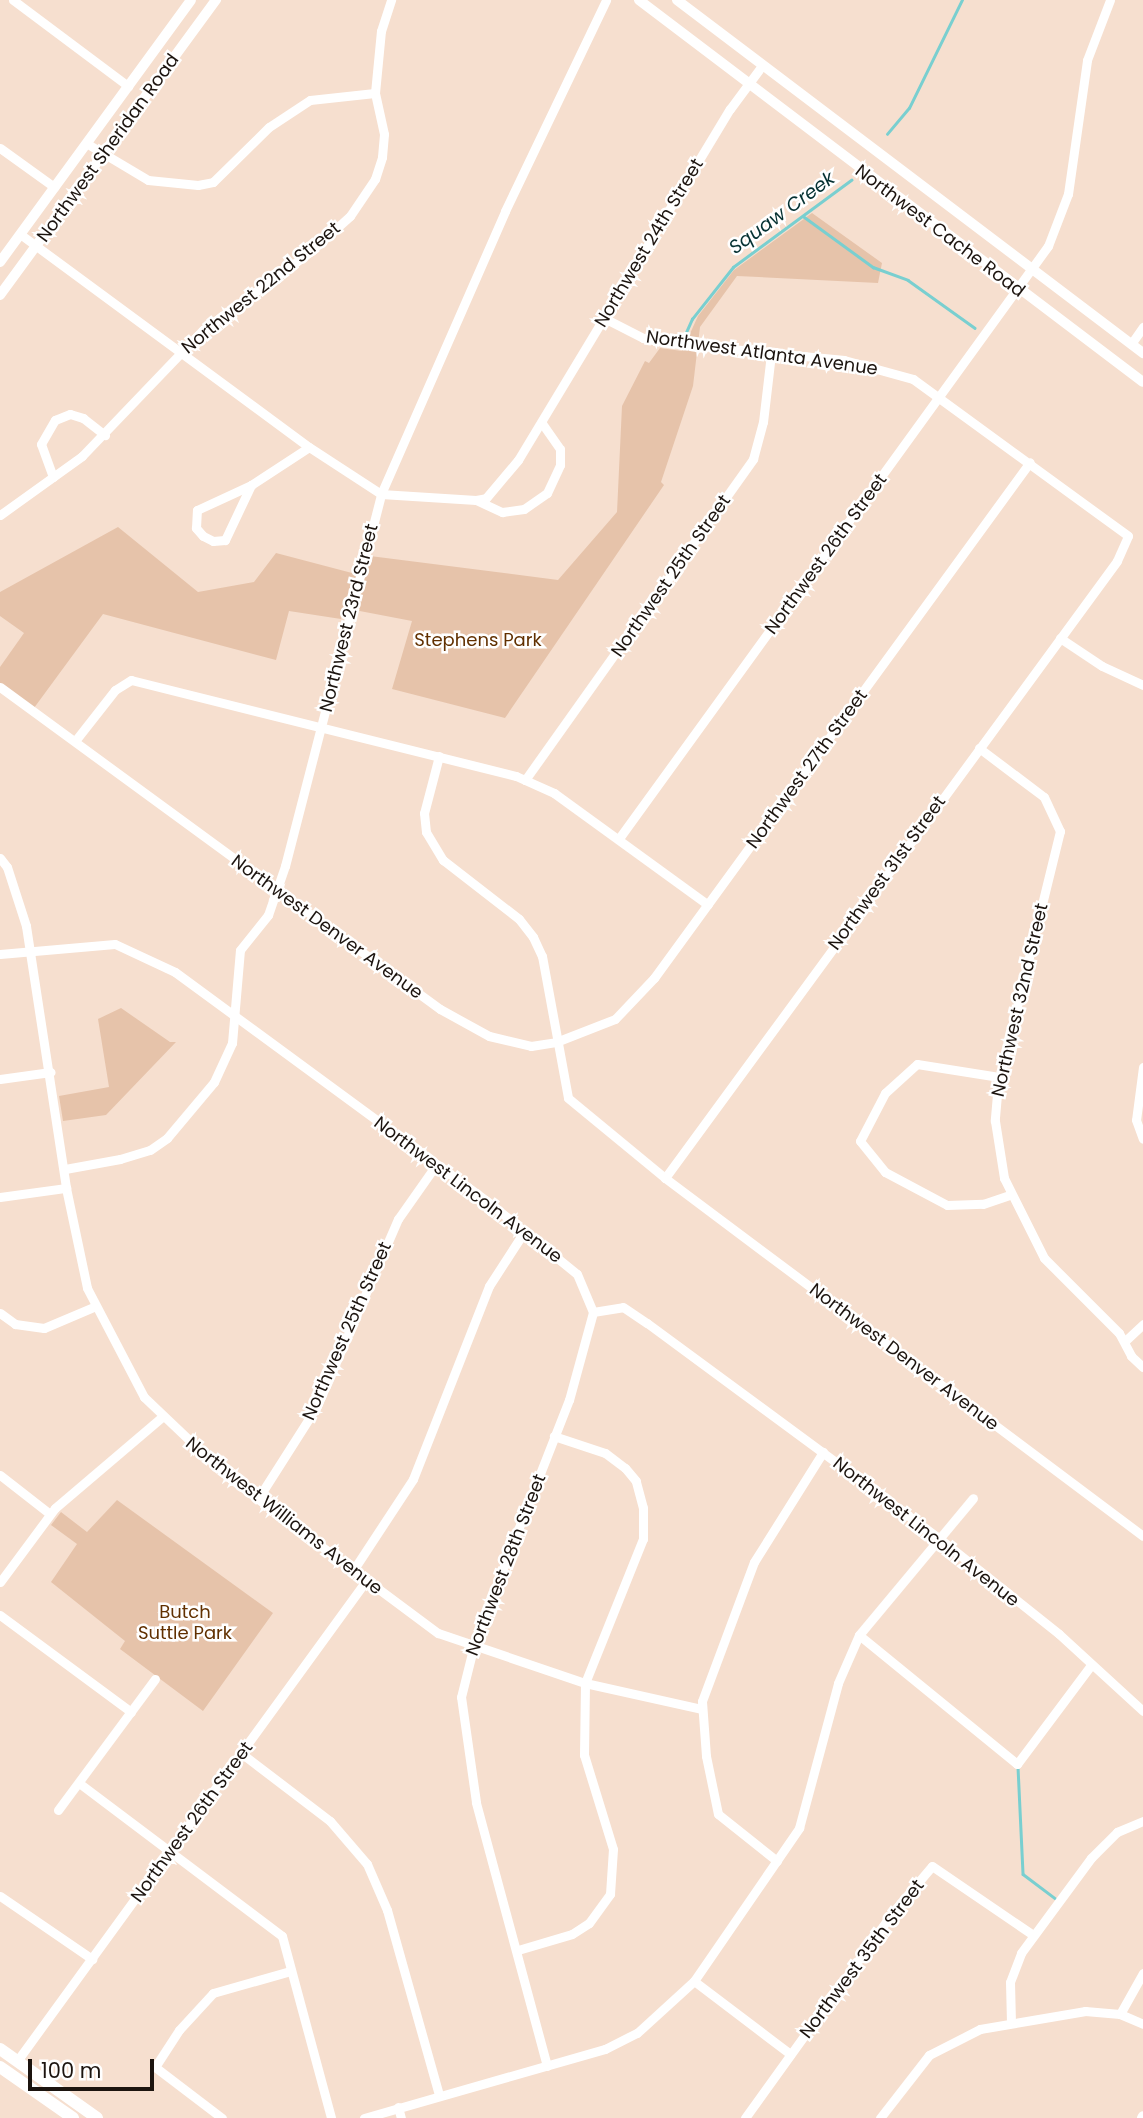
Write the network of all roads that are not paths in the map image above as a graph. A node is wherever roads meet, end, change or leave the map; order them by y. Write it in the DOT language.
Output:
graph roads {
  1 [pos="13,0"];
  2 [pos="191,0"];
  3 [pos="216,0"];
  4 [pos="391,0"];
  5 [pos="606,0"];
  6 [pos="639,0"];
  7 [pos="677,0"];
  8 [pos="1110,0"];
  9 [pos="761,67"];
  10 [pos="746,84"];
  11 [pos="128,86"];
  12 [pos="375,93"];
  13 [pos="86,143"];
  14 [pos="0,148"];
  15 [pos="103,154"];
  16 [pos="54,187"];
  17 [pos="20,234"];
  18 [pos="36,246"];
  19 [pos="0,262"];
  20 [pos="1031,269"];
  21 [pos="1017,289"];
  22 [pos="0,296"];
  23 [pos="604,318"];
  24 [pos="1143,327"];
  25 [pos="1131,344"];
  26 [pos="180,353"];
  27 [pos="1143,353"];
  28 [pos="771,354"];
  29 [pos="1143,382"];
  30 [pos="939,398"];
  31 [pos="542,423"];
  32 [pos="104,435"];
  33 [pos="309,447"];
  34 [pos="1030,462"];
  35 [pos="52,477"];
  36 [pos="251,485"];
  37 [pos="381,494"];
  38 [pos="476,500"];
  39 [pos="0,515"];
  40 [pos="1125,533"];
  41 [pos="1060,638"];
  42 [pos="1143,685"];
  43 [pos="0,687"];
  44 [pos="322,727"];
  45 [pos="75,741"];
  46 [pos="979,748"];
  47 [pos="439,756"];
  48 [pos="524,779"];
  49 [pos="620,837"];
  50 [pos="0,858"];
  51 [pos="276,890"];
  52 [pos="708,905"];
  53 [pos="31,953"];
  54 [pos="0,954"];
  55 [pos="236,1016"];
  56 [pos="556,1042"];
  57 [pos="1143,1067"];
  58 [pos="51,1072"];
  59 [pos="999,1077"];
  60 [pos="0,1079"];
  61 [pos="1143,1139"];
  62 [pos="436,1165"];
  63 [pos="65,1170"];
  64 [pos="665,1178"];
  65 [pos="66,1188"];
  66 [pos="1009,1195"];
  67 [pos="0,1197"];
  68 [pos="524,1232"];
  69 [pos="96,1306"];
  70 [pos="593,1312"];
  71 [pos="0,1313"];
  72 [pos="1143,1324"];
  73 [pos="1125,1341"];
  74 [pos="1143,1367"];
  75 [pos="162,1417"];
  76 [pos="554,1436"];
  77 [pos="823,1452"];
  78 [pos="0,1475"];
  79 [pos="259,1497"];
  80 [pos="973,1498"];
  81 [pos="50,1514"];
  82 [pos="1142,1535"];
  83 [pos="940,1539"];
  84 [pos="352,1572"];
  85 [pos="0,1582"];
  86 [pos="365,1582"];
  87 [pos="0,1615"];
  88 [pos="859,1635"];
  89 [pos="473,1648"];
  90 [pos="1091,1665"];
  91 [pos="155,1679"];
  92 [pos="585,1683"];
  93 [pos="701,1709"];
  94 [pos="1143,1711"];
  95 [pos="131,1712"];
  96 [pos="242,1753"];
  97 [pos="79,1783"];
  98 [pos="58,1810"];
  99 [pos="1143,1821"];
  100 [pos="171,1851"];
  101 [pos="777,1861"];
  102 [pos="0,1896"];
  103 [pos="1034,1935"];
  104 [pos="518,1950"];
  105 [pos="92,1959"];
  106 [pos="290,1971"];
  107 [pos="1143,1973"];
  108 [pos="694,1981"];
  109 [pos="1119,2014"];
  110 [pos="1011,2023"];
  111 [pos="1143,2024"];
  112 [pos="0,2049"];
  113 [pos="790,2054"];
  114 [pos="17,2061"];
  115 [pos="0,2064"];
  116 [pos="547,2066"];
  117 [pos="439,2095"];
  118 [pos="398,2107"];
  119 [pos="73,2118"];
  120 [pos="97,2118"];
  121 [pos="222,2118"];
  122 [pos="331,2118"];
  123 [pos="364,2118"];
  124 [pos="401,2118"];
  125 [pos="745,2118"];
  126 [pos="880,2118"];
  1 -- 11 [label="street"];
  2 -- 11 [label="main road, Northwest Sheridan Road"];
  3 -- 15 [label="main road, Northwest Sheridan Road"];
  4 -- 12 [label="street, Northwest 22nd Street"];
  5 -- 37 [label="street, Northwest 23rd Street"];
  6 -- 10 [label="main road, Northwest Cache Road"];
  7 -- 9 [label="main road, Northwest Cache Road"];
  8 -- 20 [label="street, Northwest 26th Street"];
  9 -- 10 [label="street, Northwest 24th Street"];
  9 -- 20 [label="main road, Northwest Cache Road"];
  10 -- 21 [label="main road, Northwest Cache Road"];
  10 -- 23 [label="street, Northwest 24th Street"];
  11 -- 13 [label="main road, Northwest Sheridan Road"];
  12 -- 15 [label="street"];
  12 -- 26 [label="street, Northwest 22nd Street"];
  13 -- 15 [label="street"];
  13 -- 16 [label="main road, Northwest Sheridan Road"];
  14 -- 16 [label="street"];
  15 -- 18 [label="main road, Northwest Sheridan Road"];
  16 -- 17 [label="main road, Northwest Sheridan Road"];
  17 -- 18 [label="street"];
  17 -- 19 [label="main road, Northwest Sheridan Road"];
  18 -- 22 [label="main road, Northwest Sheridan Road"];
  18 -- 26 [label="street"];
  20 -- 21 [label="street, Northwest 26th Street"];
  20 -- 25 [label="main road, Northwest Cache Road"];
  21 -- 29 [label="main road, Northwest Cache Road"];
  21 -- 30 [label="street, Northwest 26th Street"];
  23 -- 28 [label="street, Northwest Atlanta Avenue"];
  23 -- 31 [label="street, Northwest 24th Street"];
  24 -- 25 [label="street"];
  25 -- 27 [label="main road, Northwest Cache Road"];
  26 -- 32 [label="street, Northwest 22nd Street"];
  26 -- 33 [label="street"];
  28 -- 30 [label="street, Northwest Atlanta Avenue"];
  28 -- 48 [label="street, Northwest 25th Street"];
  30 -- 34 [label="street, Northwest Atlanta Avenue"];
  30 -- 49 [label="street, Northwest 26th Street"];
  31 -- 38 [label="street, Northwest 24th Street"];
  31 -- 38 [label="street"];
  32 -- 35 [label="street, Northwest 22nd Street"];
  32 -- 35 [label="street"];
  33 -- 36 [label="street"];
  33 -- 37 [label="street"];
  34 -- 40 [label="street, Northwest Atlanta Avenue"];
  34 -- 52 [label="street, Northwest 27th Street"];
  35 -- 39 [label="street, Northwest 22nd Street"];
  36 -- 36 [label="street"];
  37 -- 38 [label="street"];
  37 -- 44 [label="street, Northwest 23rd Street"];
  40 -- 41 [label="street, Northwest 31st Street"];
  41 -- 42 [label="street"];
  41 -- 46 [label="street, Northwest 31st Street"];
  43 -- 45 [label="street, Northwest Denver Avenue"];
  44 -- 45 [label="street"];
  44 -- 47 [label="street"];
  44 -- 51 [label="street, Northwest 23rd Street"];
  45 -- 51 [label="street, Northwest Denver Avenue"];
  46 -- 59 [label="street, Northwest 32nd Street"];
  46 -- 64 [label="street, Northwest 31st Street"];
  47 -- 48 [label="street"];
  47 -- 56 [label="street"];
  48 -- 49 [label="street"];
  49 -- 52 [label="street"];
  50 -- 53 [label="street"];
  51 -- 55 [label="street, Northwest 23rd Street"];
  51 -- 56 [label="street, Northwest Denver Avenue"];
  52 -- 56 [label="street, Northwest 27th Street"];
  53 -- 54 [label="street"];
  53 -- 55 [label="street, Northwest Lincoln Avenue"];
  53 -- 58 [label="street, Northwest Williams Avenue"];
  55 -- 62 [label="street, Northwest Lincoln Avenue"];
  55 -- 63 [label="street, Northwest 23rd Street"];
  56 -- 64 [label="street"];
  57 -- 61 [label="street"];
  58 -- 60 [label="street"];
  58 -- 63 [label="street, Northwest Williams Avenue"];
  59 -- 66 [label="street, Northwest 32nd Street"];
  59 -- 66 [label="street"];
  62 -- 68 [label="street, Northwest Lincoln Avenue"];
  62 -- 79 [label="street, Northwest 25th Street"];
  63 -- 65 [label="street, Northwest Williams Avenue"];
  64 -- 82 [label="street, Northwest Denver Avenue"];
  65 -- 67 [label="street"];
  65 -- 69 [label="street, Northwest Williams Avenue"];
  66 -- 73 [label="street, Northwest 32nd Street"];
  68 -- 70 [label="street, Northwest Lincoln Avenue"];
  68 -- 84 [label="street"];
  69 -- 71 [label="street"];
  69 -- 75 [label="street, Northwest Williams Avenue"];
  70 -- 76 [label="street, Northwest 28th Street"];
  70 -- 77 [label="street, Northwest Lincoln Avenue"];
  72 -- 73 [label="street"];
  73 -- 74 [label="street, Northwest 32nd Street"];
  75 -- 79 [label="street, Northwest Williams Avenue"];
  75 -- 81 [label="street"];
  76 -- 89 [label="street, Northwest 28th Street"];
  76 -- 92 [label="street"];
  77 -- 83 [label="street, Northwest Lincoln Avenue"];
  77 -- 93 [label="street"];
  78 -- 81 [label="street"];
  79 -- 84 [label="street, Northwest Williams Avenue"];
  80 -- 83 [label="street"];
  81 -- 85 [label="street"];
  83 -- 88 [label="street"];
  83 -- 90 [label="street, Northwest Lincoln Avenue"];
  84 -- 86 [label="street, Northwest Williams Avenue"];
  86 -- 89 [label="street, Northwest Williams Avenue"];
  86 -- 96 [label="street, Northwest 26th Street"];
  87 -- 95 [label="street"];
  88 -- 90 [label="street"];
  88 -- 101 [label="street"];
  89 -- 92 [label="street, Northwest Williams Avenue"];
  89 -- 104 [label="street, Northwest 28th Street"];
  90 -- 94 [label="street, Northwest Lincoln Avenue"];
  91 -- 95 [label="street"];
  92 -- 93 [label="street, Northwest Williams Avenue"];
  92 -- 104 [label="street"];
  93 -- 101 [label="street"];
  95 -- 97 [label="street"];
  96 -- 100 [label="street, Northwest 26th Street"];
  96 -- 117 [label="street"];
  97 -- 98 [label="street"];
  97 -- 100 [label="street"];
  99 -- 103 [label="street"];
  100 -- 105 [label="street, Northwest 26th Street"];
  100 -- 106 [label="street"];
  101 -- 108 [label="street"];
  102 -- 105 [label="street"];
  103 -- 110 [label="street"];
  103 -- 113 [label="street, Northwest 35th Street"];
  104 -- 116 [label="street, Northwest 28th Street"];
  105 -- 114 [label="street, Northwest 26th Street"];
  106 -- 121 [label="street"];
  106 -- 122 [label="street"];
  107 -- 109 [label="street"];
  108 -- 113 [label="street"];
  108 -- 116 [label="street"];
  109 -- 110 [label="street"];
  109 -- 111 [label="street"];
  110 -- 126 [label="street"];
  112 -- 114 [label="highway"];
  113 -- 125 [label="street, Northwest 35th Street"];
  114 -- 115 [label="highway"];
  114 -- 120 [label="highway"];
  115 -- 119 [label="highway"];
  116 -- 117 [label="street"];
  117 -- 118 [label="street"];
  118 -- 123 [label="street"];
  118 -- 124 [label="street"];
}
